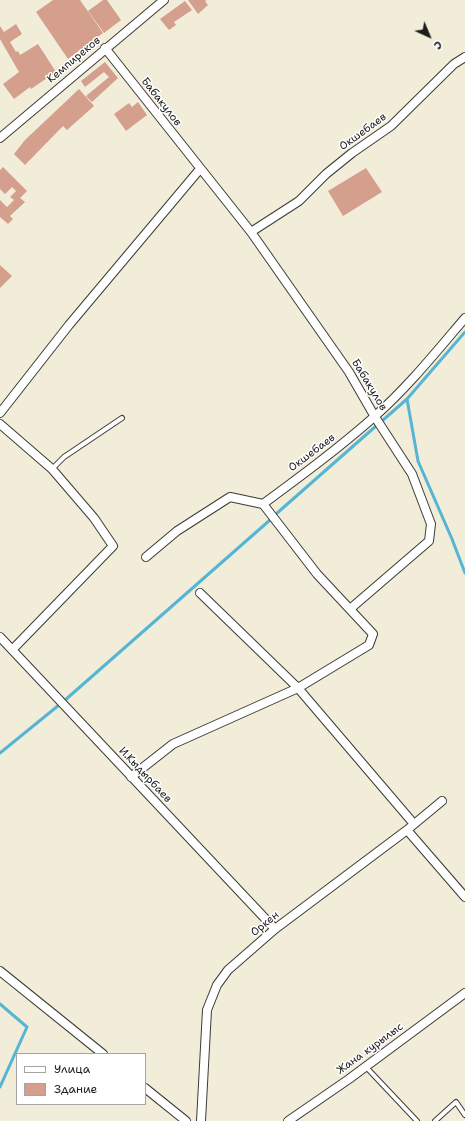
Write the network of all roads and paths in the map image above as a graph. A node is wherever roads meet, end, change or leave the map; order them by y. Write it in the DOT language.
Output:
graph roads {
  1 [pos="164,0"];
  2 [pos="105,48"];
  3 [pos="465,57"];
  4 [pos="0,138"];
  5 [pos="200,169"];
  6 [pos="251,232"];
  7 [pos="465,318"];
  8 [pos="0,413"];
  9 [pos="375,416"];
  10 [pos="122,418"];
  11 [pos="0,424"];
  12 [pos="52,469"];
  13 [pos="263,504"];
  14 [pos="146,557"];
  15 [pos="200,593"];
  16 [pos="350,609"];
  17 [pos="0,637"];
  18 [pos="12,650"];
  19 [pos="298,688"];
  20 [pos="132,777"];
  21 [pos="442,801"];
  22 [pos="414,824"];
  23 [pos="407,830"];
  24 [pos="465,897"];
  25 [pos="275,929"];
  26 [pos="0,972"];
  27 [pos="465,993"];
  28 [pos="102,1053"];
  29 [pos="366,1067"];
  30 [pos="146,1089"];
  31 [pos="465,1115"];
  32 [pos="186,1121"];
  33 [pos="201,1121"];
  34 [pos="288,1121"];
  35 [pos="417,1121"];
  36 [pos="435,1121"];
  1 -- 2 [label="street, Кемпиреков"];
  2 -- 4 [label="street, Кемпиреков"];
  2 -- 5 [label="street, Бабакулов"];
  3 -- 6 [label="street, Окшебаев"];
  5 -- 6 [label="street, Бабакулов"];
  5 -- 8 [label="street"];
  6 -- 9 [label="street, Бабакулов"];
  7 -- 9 [label="street, Окшебаев"];
  9 -- 13 [label="street, Окшебаев"];
  9 -- 16 [label="street, Бабакулов"];
  10 -- 12 [label="lane"];
  11 -- 12 [label="street"];
  12 -- 18 [label="street"];
  13 -- 14 [label="street"];
  13 -- 16 [label="street"];
  15 -- 19 [label="street"];
  16 -- 19 [label="street"];
  17 -- 18 [label="street, И.Кыдырбаев"];
  18 -- 20 [label="street, И.Кыдырбаев"];
  19 -- 20 [label="street"];
  19 -- 22 [label="street"];
  20 -- 25 [label="street, И.Кыдырбаев"];
  21 -- 22 [label="street, Оркен"];
  22 -- 23 [label="street, Оркен"];
  23 -- 24 [label="street"];
  23 -- 25 [label="street, Оркен"];
  25 -- 33 [label="street, Оркен"];
  26 -- 28 [label="street"];
  27 -- 29 [label="street, Жана курылыс"];
  29 -- 34 [label="street, Жана курылыс"];
  29 -- 35 [label="lane"];
  30 -- 32 [label="street"];
  31 -- 36 [label="lane"];
}
